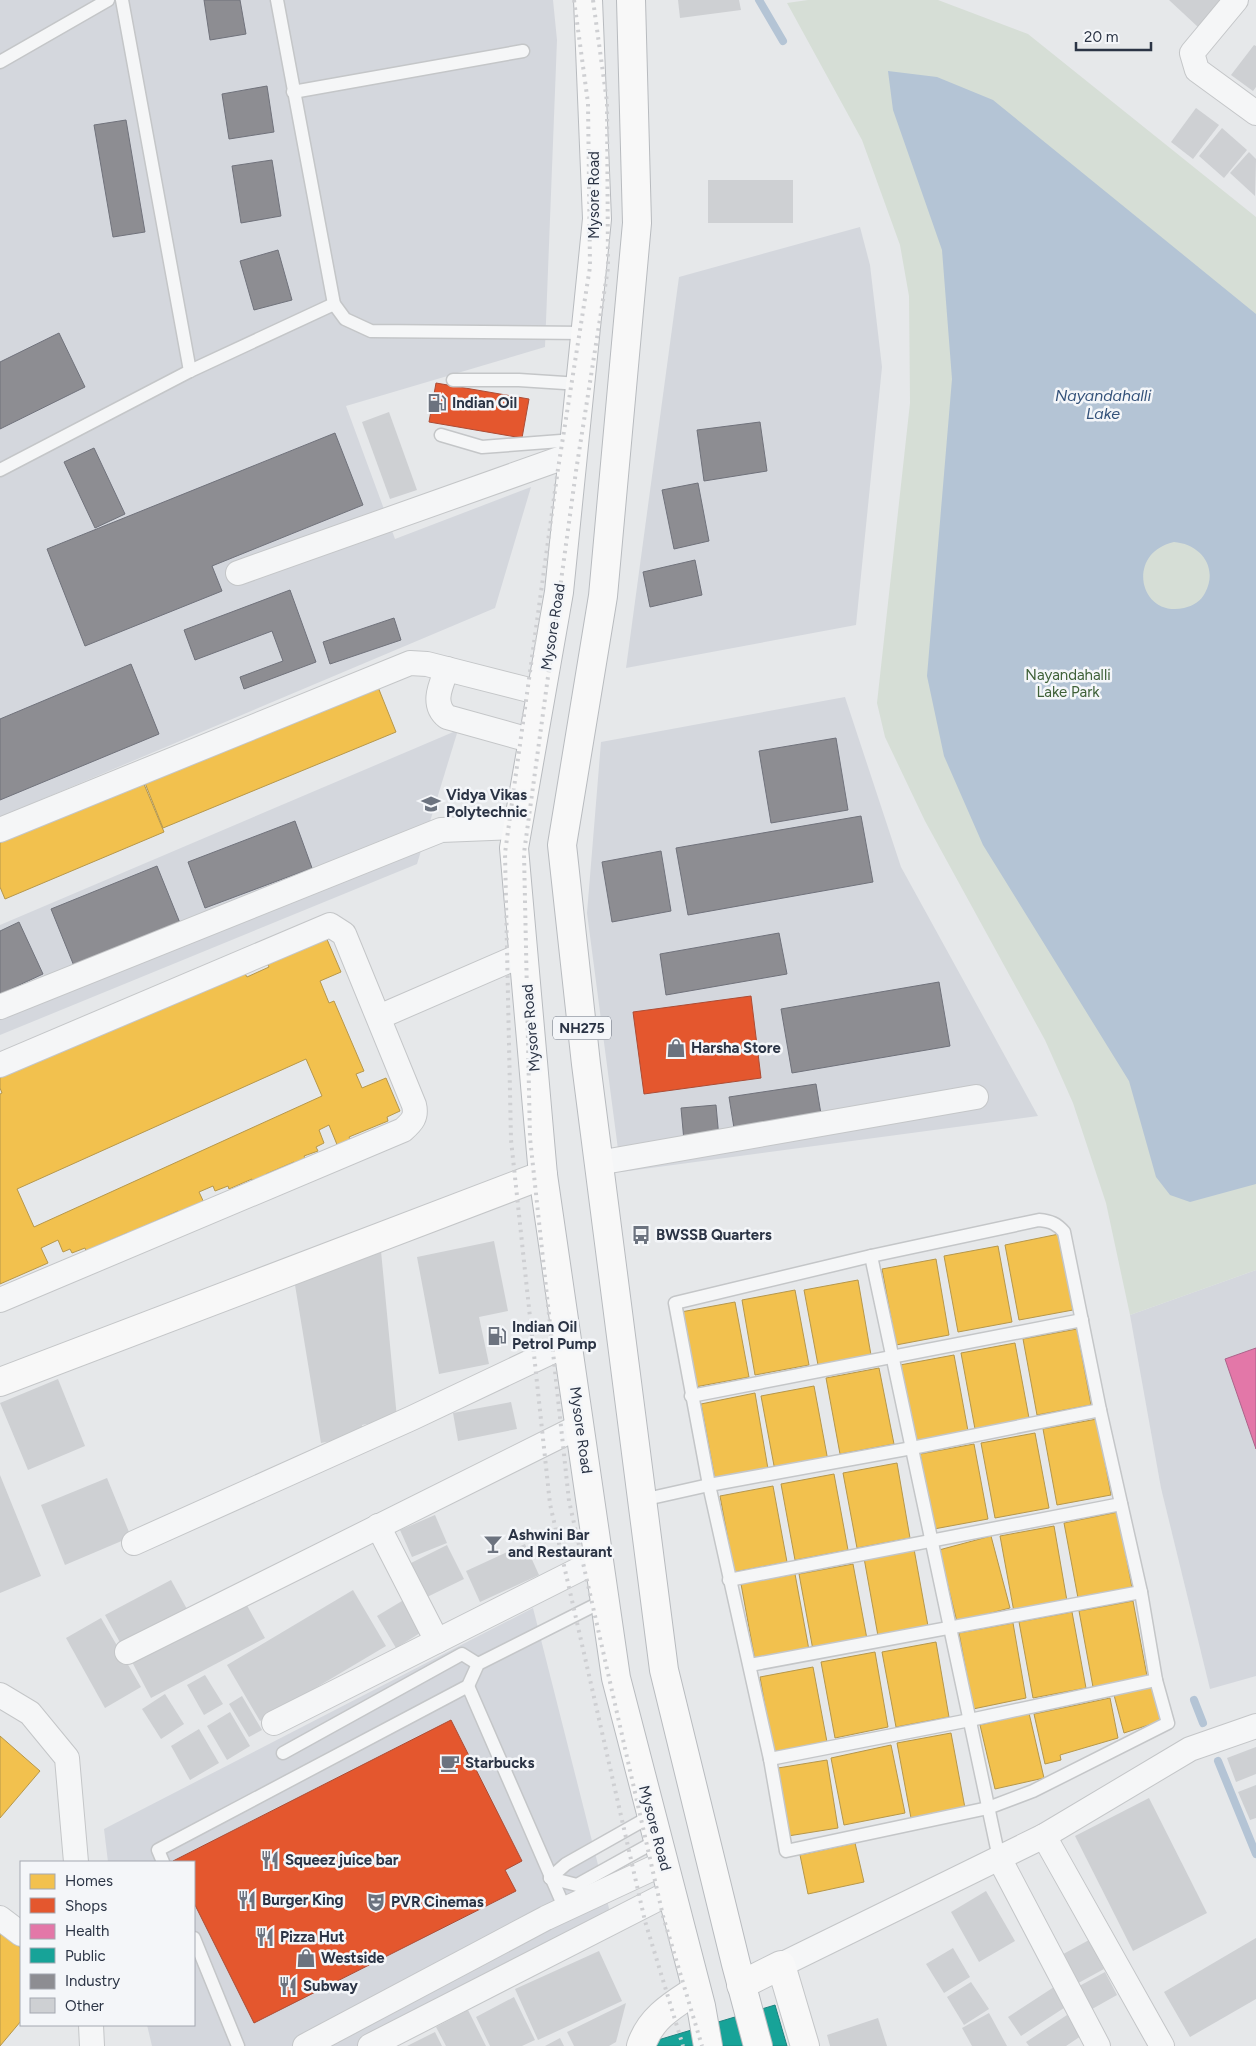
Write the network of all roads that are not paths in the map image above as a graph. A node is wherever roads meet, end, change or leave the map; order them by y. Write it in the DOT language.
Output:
graph roads {
  1 [pos="108,0"];
  2 [pos="122,0"];
  3 [pos="277,0"];
  4 [pos="588,0"];
  5 [pos="631,0"];
  6 [pos="1236,0"];
  7 [pos="523,50"];
  8 [pos="0,62"];
  9 [pos="293,92"];
  10 [pos="1256,113"];
  11 [pos="596,219"];
  12 [pos="637,222"];
  13 [pos="334,304"];
  14 [pos="585,333"];
  15 [pos="190,371"];
  16 [pos="453,380"];
  17 [pos="580,384"];
  18 [pos="441,435"];
  19 [pos="574,447"];
  20 [pos="0,470"];
  21 [pos="238,573"];
  22 [pos="447,669"];
  23 [pos="541,693"];
  24 [pos="533,741"];
  25 [pos="518,826"];
  26 [pos="0,830"];
  27 [pos="524,954"];
  28 [pos="0,1007"];
  29 [pos="379,1017"];
  30 [pos="0,1065"];
  31 [pos="976,1097"];
  32 [pos="598,1163"];
  33 [pos="543,1174"];
  34 [pos="871,1256"];
  35 [pos="0,1300"];
  36 [pos="1082,1320"];
  37 [pos="568,1344"];
  38 [pos="893,1357"];
  39 [pos="0,1382"];
  40 [pos="691,1396"];
  41 [pos="1100,1410"];
  42 [pos="580,1426"];
  43 [pos="912,1448"];
  44 [pos="709,1485"];
  45 [pos="642,1500"];
  46 [pos="1122,1504"];
  47 [pos="378,1526"];
  48 [pos="932,1542"];
  49 [pos="134,1543"];
  50 [pos="600,1560"];
  51 [pos="729,1580"];
  52 [pos="1141,1592"];
  53 [pos="605,1600"];
  54 [pos="950,1628"];
  55 [pos="437,1641"];
  56 [pos="127,1652"];
  57 [pos="478,1664"];
  58 [pos="750,1665"];
  59 [pos="1156,1680"];
  60 [pos="468,1686"];
  61 [pos="0,1695"];
  62 [pos="970,1720"];
  63 [pos="274,1723"];
  64 [pos="1256,1726"];
  65 [pos="283,1753"];
  66 [pos="770,1759"];
  67 [pos="988,1808"];
  68 [pos="1044,1836"];
  69 [pos="658,1839"];
  70 [pos="999,1858"];
  71 [pos="76,1861"];
  72 [pos="163,1861"];
  73 [pos="550,1878"];
  74 [pos="671,1892"];
  75 [pos="565,1910"];
  76 [pos="0,1918"];
  77 [pos="20,1933"];
  78 [pos="195,1940"];
  79 [pos="781,1965"];
  80 [pos="741,1985"];
  81 [pos="696,1990"];
  82 [pos="90,2026"];
  83 [pos="1096,2045"];
  84 [pos="92,2046"];
  85 [pos="238,2046"];
  86 [pos="305,2046"];
  87 [pos="370,2046"];
  88 [pos="641,2046"];
  89 [pos="708,2046"];
  90 [pos="758,2046"];
  91 [pos="805,2046"];
  92 [pos="1162,2046"];
  1 -- 8 [label="lane"];
  2 -- 15 [label="lane"];
  3 -- 9 [label="lane"];
  4 -- 11 [label="main road, Mysore Road"];
  5 -- 12 [label="main road, NH275"];
  6 -- 10 [label="street"];
  7 -- 9 [label="lane"];
  9 -- 13 [label="lane"];
  11 -- 12 [label="main road"];
  11 -- 14 [label="main road, Mysore Road"];
  12 -- 32 [label="main road, NH275"];
  13 -- 14 [label="lane"];
  13 -- 15 [label="lane"];
  14 -- 17 [label="main road, Mysore Road"];
  15 -- 20 [label="lane"];
  16 -- 17 [label="lane"];
  17 -- 19 [label="main road, Mysore Road"];
  18 -- 19 [label="lane"];
  19 -- 21 [label="street"];
  19 -- 23 [label="main road, Mysore Road"];
  22 -- 23 [label="street"];
  22 -- 24 [label="street"];
  22 -- 26 [label="street"];
  23 -- 24 [label="main road, Mysore Road"];
  24 -- 25 [label="main road, Mysore Road"];
  25 -- 27 [label="main road, Mysore Road"];
  25 -- 28 [label="street"];
  27 -- 29 [label="street"];
  27 -- 33 [label="main road, Mysore Road"];
  29 -- 30 [label="street"];
  29 -- 35 [label="street"];
  31 -- 32 [label="street"];
  32 -- 45 [label="main road, NH275"];
  33 -- 37 [label="main road, Mysore Road"];
  33 -- 39 [label="main road"];
  34 -- 36 [label="lane"];
  34 -- 38 [label="lane"];
  34 -- 40 [label="lane"];
  36 -- 38 [label="lane"];
  36 -- 41 [label="lane"];
  37 -- 42 [label="main road, Mysore Road"];
  37 -- 49 [label="street"];
  38 -- 40 [label="lane"];
  38 -- 43 [label="lane"];
  40 -- 44 [label="lane"];
  41 -- 43 [label="lane"];
  41 -- 46 [label="lane"];
  42 -- 47 [label="street"];
  42 -- 50 [label="main road, Mysore Road"];
  43 -- 44 [label="lane"];
  43 -- 48 [label="lane"];
  44 -- 45 [label="lane"];
  44 -- 51 [label="lane"];
  45 -- 80 [label="main road, NH275"];
  46 -- 48 [label="lane"];
  46 -- 52 [label="lane"];
  47 -- 55 [label="street"];
  47 -- 56 [label="street"];
  48 -- 51 [label="lane"];
  48 -- 54 [label="lane"];
  50 -- 53 [label="main road, Mysore Road"];
  50 -- 55 [label="street"];
  51 -- 58 [label="lane"];
  52 -- 54 [label="lane"];
  52 -- 59 [label="lane"];
  53 -- 57 [label="lane"];
  53 -- 69 [label="main road, Mysore Road"];
  54 -- 58 [label="lane"];
  54 -- 62 [label="lane"];
  55 -- 63 [label="street"];
  57 -- 60 [label="lane"];
  57 -- 65 [label="lane"];
  58 -- 66 [label="lane"];
  59 -- 62 [label="lane"];
  59 -- 67 [label="lane"];
  60 -- 72 [label="lane"];
  60 -- 73 [label="lane"];
  61 -- 71 [label="street"];
  62 -- 66 [label="lane"];
  62 -- 67 [label="lane"];
  64 -- 68 [label="street"];
  66 -- 67 [label="lane"];
  67 -- 70 [label="lane"];
  68 -- 70 [label="street"];
  68 -- 92 [label="street"];
  69 -- 73 [label="lane"];
  69 -- 73 [label="lane"];
  69 -- 74 [label="main road, Mysore Road"];
  69 -- 75 [label="street"];
  70 -- 79 [label="street"];
  70 -- 83 [label="street"];
  73 -- 75 [label="lane"];
  74 -- 81 [label="main road, Mysore Road"];
  74 -- 87 [label="street"];
  75 -- 86 [label="street"];
  76 -- 77 [label="street"];
  78 -- 85 [label="lane"];
  79 -- 80 [label="main road"];
  79 -- 91 [label="main road"];
  80 -- 90 [label="main road, NH275"];
  81 -- 88 [label="main road"];
  81 -- 89 [label="main road, Mysore Road"];
  82 -- 84 [label="street"];
}
